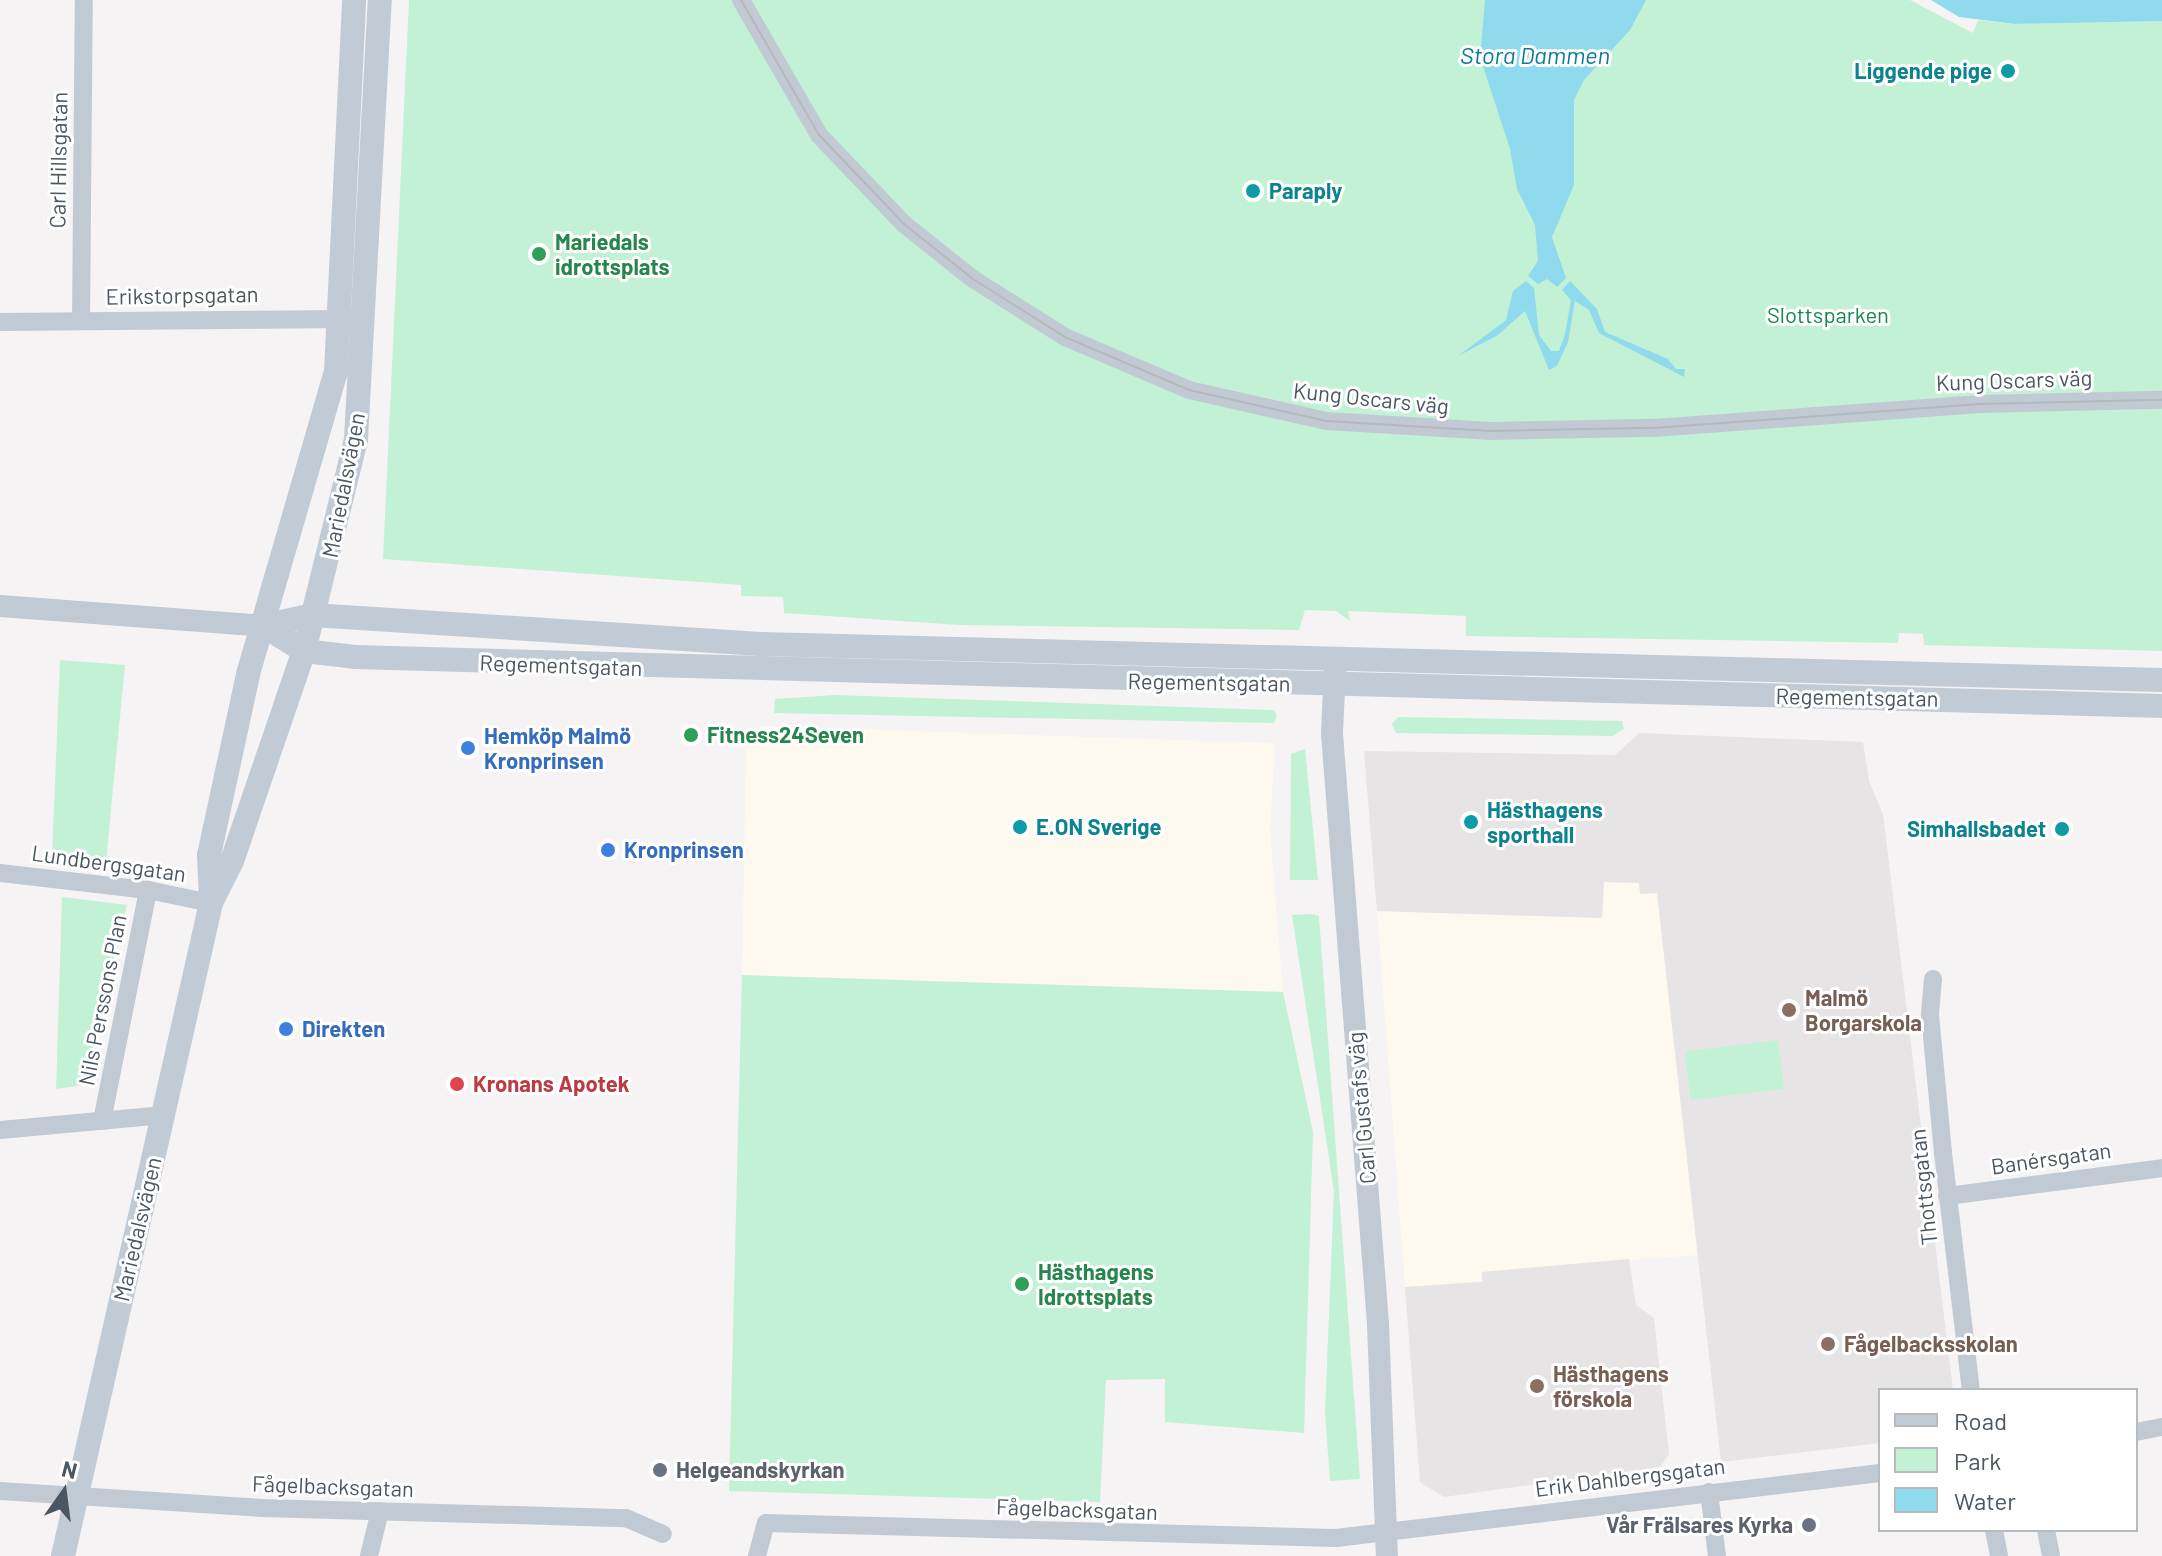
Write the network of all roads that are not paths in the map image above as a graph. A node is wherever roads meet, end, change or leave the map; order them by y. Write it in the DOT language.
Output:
graph roads {
  1 [pos="84,0"];
  2 [pos="354,0"];
  3 [pos="380,0"];
  4 [pos="741,0"];
  5 [pos="353,319"];
  6 [pos="81,320"];
  7 [pos="0,322"];
  8 [pos="2162,400"];
  9 [pos="0,606"];
  10 [pos="313,615"];
  11 [pos="264,626"];
  12 [pos="304,651"];
  13 [pos="1336,660"];
  14 [pos="2162,680"];
  15 [pos="1334,685"];
  16 [pos="2162,706"];
  17 [pos="0,873"];
  18 [pos="148,890"];
  19 [pos="211,903"];
  20 [pos="1933,979"];
  21 [pos="164,1115"];
  22 [pos="102,1121"];
  23 [pos="0,1130"];
  24 [pos="2162,1168"];
  25 [pos="1947,1196"];
  26 [pos="1971,1388"];
  27 [pos="2162,1427"];
  28 [pos="2138,1432"];
  29 [pos="1878,1473"];
  30 [pos="0,1491"];
  31 [pos="1709,1492"];
  32 [pos="77,1496"];
  33 [pos="380,1511"];
  34 [pos="1387,1532"];
  35 [pos="1994,1532"];
  36 [pos="2046,1532"];
  37 [pos="663,1534"];
  38 [pos="63,1556"];
  39 [pos="369,1556"];
  40 [pos="757,1556"];
  41 [pos="1387,1556"];
  42 [pos="1717,1556"];
  43 [pos="1999,1556"];
  44 [pos="2051,1556"];
  1 -- 6 [label="street, Carl Hillsgatan"];
  2 -- 5 [label="main road, Mariedalsvägen"];
  3 -- 5 [label="main road, Mariedalsvägen"];
  4 -- 8 [label="street, Kung Oscars väg"];
  5 -- 6 [label="street, Erikstorpsgatan"];
  5 -- 10 [label="main road, Mariedalsvägen"];
  5 -- 11 [label="main road, Mariedalsvägen"];
  6 -- 7 [label="street, Erikstorpsgatan"];
  9 -- 11 [label="street, Regementsgatan"];
  10 -- 11 [label="main road, Regementsgatan"];
  10 -- 12 [label="main road, Mariedalsvägen"];
  10 -- 13 [label="main road, Regementsgatan"];
  11 -- 12 [label="main road, Regementsgatan"];
  11 -- 19 [label="main road, Mariedalsvägen"];
  12 -- 15 [label="main road, Regementsgatan"];
  12 -- 19 [label="main road, Mariedalsvägen"];
  13 -- 14 [label="main road, Regementsgatan"];
  13 -- 15 [label="street, Carl Gustafs väg"];
  15 -- 16 [label="main road, Regementsgatan"];
  15 -- 34 [label="street, Carl Gustafs väg"];
  17 -- 18 [label="street, Lundbergsgatan"];
  18 -- 19 [label="street, Lundbergsgatan"];
  18 -- 22 [label="street, Nils Perssons Plan"];
  19 -- 21 [label="main road, Mariedalsvägen"];
  20 -- 25 [label="street, Thottsgatan"];
  21 -- 22 [label="street"];
  21 -- 32 [label="main road, Mariedalsvägen"];
  22 -- 23 [label="street"];
  24 -- 25 [label="street, Banérsgatan"];
  25 -- 26 [label="street, Thottsgatan"];
  27 -- 28 [label="street"];
  29 -- 31 [label="street, Erik Dahlbergsgatan"];
  30 -- 32 [label="street, Fågelbacksgatan"];
  31 -- 34 [label="street, Erik Dahlbergsgatan"];
  31 -- 42 [label="street"];
  32 -- 33 [label="street, Fågelbacksgatan"];
  32 -- 38 [label="main road, Mariedalsvägen"];
  33 -- 37 [label="street, Fågelbacksgatan"];
  33 -- 39 [label="street"];
  34 -- 40 [label="street, Fågelbacksgatan"];
  34 -- 41 [label="street, Carl Gustafs väg"];
  35 -- 43 [label="street"];
  36 -- 44 [label="street"];
}
